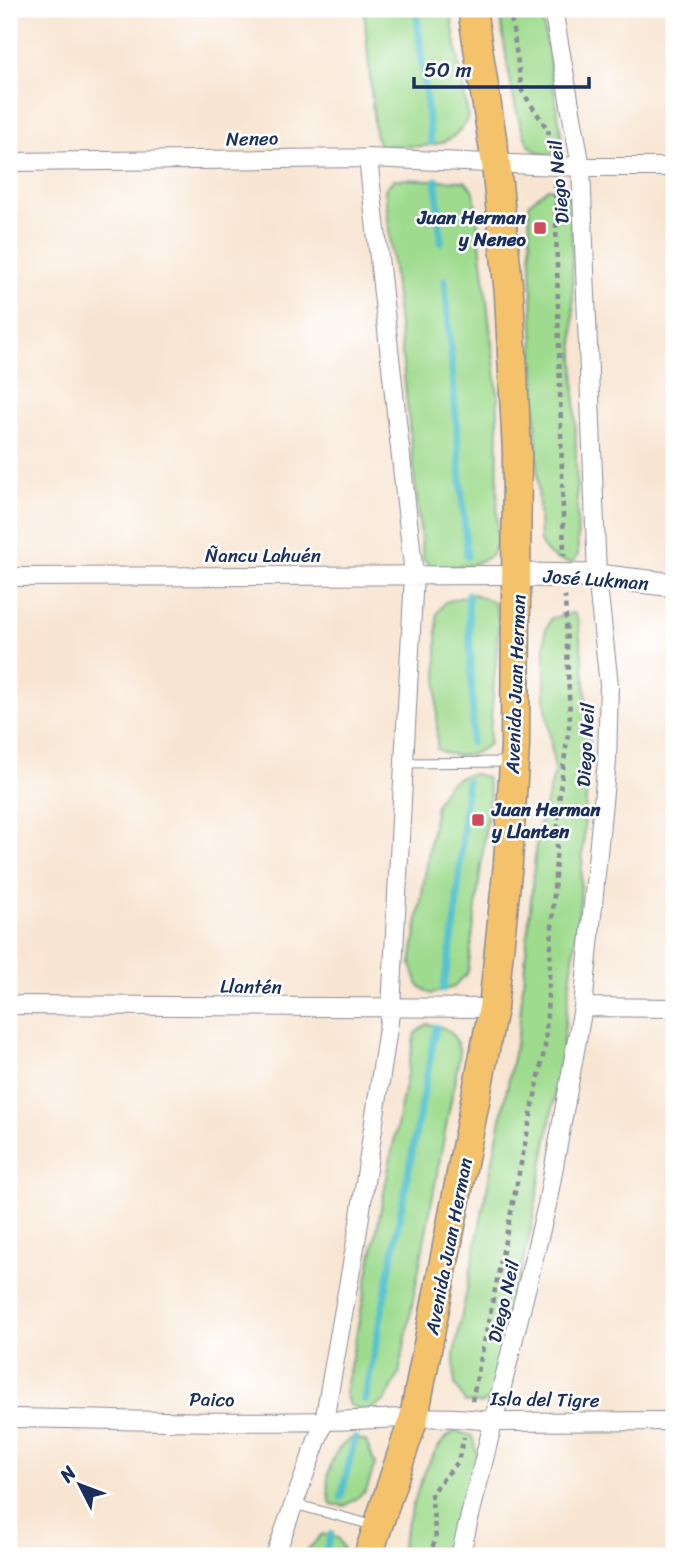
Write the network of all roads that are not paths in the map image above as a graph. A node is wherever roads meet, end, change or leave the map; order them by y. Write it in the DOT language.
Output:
graph roads {
  1 [pos="472,9"];
  2 [pos="553,9"];
  3 [pos="368,158"];
  4 [pos="9,162"];
  5 [pos="496,164"];
  6 [pos="581,167"];
  7 [pos="674,167"];
  8 [pos="414,575"];
  9 [pos="518,575"];
  10 [pos="597,576"];
  11 [pos="9,577"];
  12 [pos="674,585"];
  13 [pos="513,762"];
  14 [pos="404,763"];
  15 [pos="9,1005"];
  16 [pos="583,1007"];
  17 [pos="391,1008"];
  18 [pos="493,1008"];
  19 [pos="674,1008"];
  20 [pos="414,1417"];
  21 [pos="9,1418"];
  22 [pos="324,1421"];
  23 [pos="674,1421"];
  24 [pos="496,1422"];
  25 [pos="294,1504"];
  26 [pos="377,1527"];
  27 [pos="275,1556"];
  28 [pos="368,1556"];
  29 [pos="460,1556"];
  1 -- 5 [label="main road, Avenida Juan Herman"];
  2 -- 6 [label="street, Diego Neil"];
  3 -- 4 [label="street, Neneo"];
  3 -- 5 [label="street, Neneo"];
  3 -- 8 [label="street"];
  5 -- 6 [label="street, Neneo"];
  5 -- 9 [label="main road, Avenida Juan Herman"];
  6 -- 7 [label="street, Neneo"];
  6 -- 10 [label="street, Diego Neil"];
  8 -- 9 [label="street, Ñancu Lahuén"];
  8 -- 11 [label="street, Ñancu Lahuén"];
  8 -- 14 [label="street"];
  9 -- 10 [label="street, José Lukman"];
  9 -- 13 [label="main road, Avenida Juan Herman"];
  10 -- 12 [label="street, José Lukman"];
  10 -- 16 [label="street, Diego Neil"];
  13 -- 14 [label="lane"];
  13 -- 18 [label="main road, Avenida Juan Herman"];
  14 -- 17 [label="street"];
  15 -- 17 [label="street, Llantén"];
  16 -- 19 [label="street"];
  16 -- 24 [label="street, Diego Neil"];
  17 -- 18 [label="street, Llantén"];
  17 -- 22 [label="street"];
  18 -- 20 [label="main road, Avenida Juan Herman"];
  20 -- 22 [label="street, Paico"];
  20 -- 24 [label="street, Isla del Tigre"];
  20 -- 26 [label="main road, Avenida Juan Herman"];
  21 -- 22 [label="street, Paico"];
  22 -- 25 [label="street"];
  23 -- 24 [label="street, Isla del Tigre"];
  24 -- 29 [label="street, Diego Neil"];
  25 -- 26 [label="lane"];
  25 -- 27 [label="street"];
  26 -- 28 [label="main road, Avenida Juan Herman"];
}
